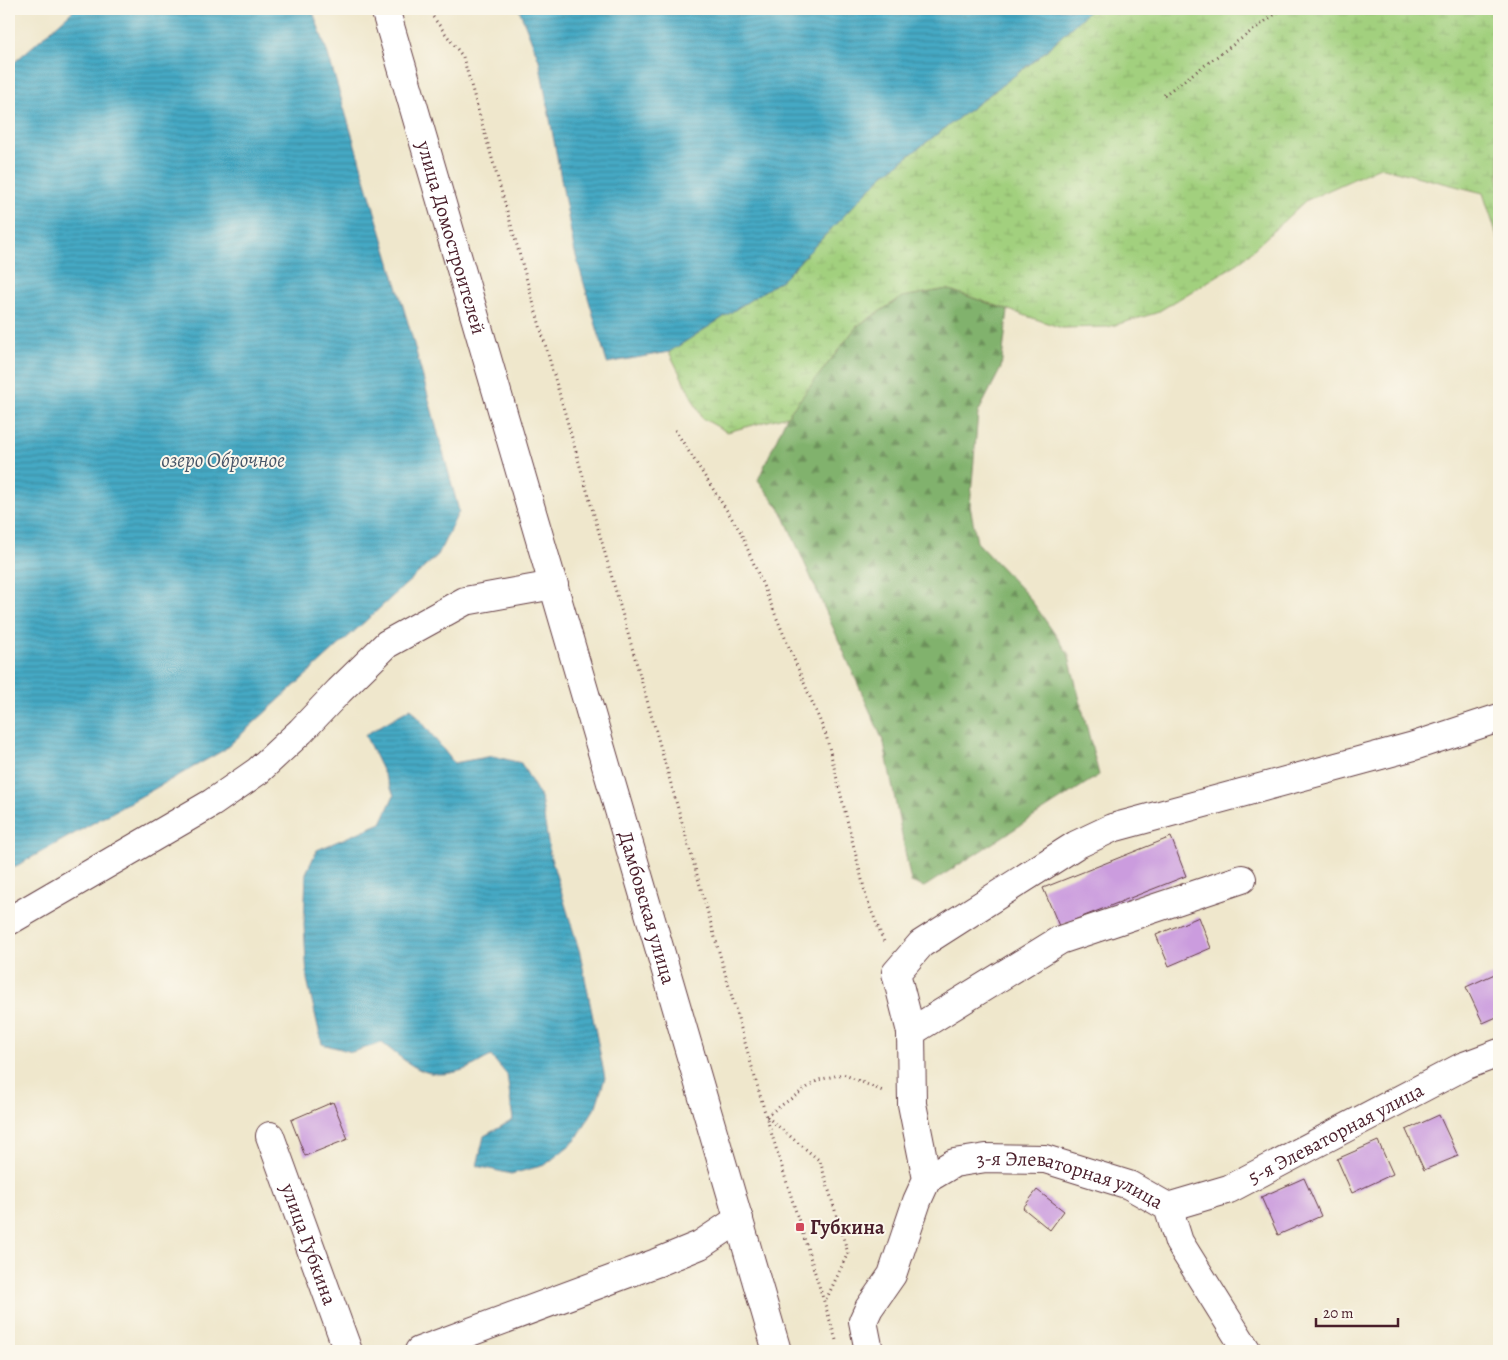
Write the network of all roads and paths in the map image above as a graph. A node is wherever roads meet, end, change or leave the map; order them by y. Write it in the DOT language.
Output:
graph roads {
  1 [pos="427,9"];
  2 [pos="1282,9"];
  3 [pos="388,17"];
  4 [pos="1164,95"];
  5 [pos="675,430"];
  6 [pos="518,465"];
  7 [pos="554,585"];
  8 [pos="1499,718"];
  9 [pos="1242,879"];
  10 [pos="9,921"];
  11 [pos="896,972"];
  12 [pos="911,1032"];
  13 [pos="1499,1053"];
  14 [pos="912,1104"];
  15 [pos="766,1116"];
  16 [pos="270,1136"];
  17 [pos="927,1179"];
  18 [pos="1168,1207"];
  19 [pos="739,1219"];
  20 [pos="824,1302"];
  21 [pos="837,1343"];
  22 [pos="348,1351"];
  23 [pos="419,1351"];
  24 [pos="777,1351"];
  25 [pos="869,1351"];
  26 [pos="1247,1351"];
  1 -- 15 [label="path"];
  2 -- 4 [label="path"];
  3 -- 6 [label="main road, улица Домостроителей"];
  5 -- 11 [label="path"];
  6 -- 7 [label="main road, Дамбовская улица"];
  7 -- 10 [label="main road"];
  7 -- 19 [label="main road, Дамбовская улица"];
  8 -- 11 [label="main road"];
  9 -- 12 [label="main road"];
  11 -- 12 [label="main road"];
  12 -- 14 [label="main road"];
  13 -- 18 [label="main road, 5-я Элеваторная улица"];
  14 -- 15 [label="path"];
  14 -- 17 [label="main road"];
  15 -- 20 [label="path"];
  15 -- 20 [label="path"];
  16 -- 22 [label="main road, улица Губкина"];
  17 -- 18 [label="main road, 3-я Элеваторная улица"];
  17 -- 25 [label="main road"];
  18 -- 26 [label="main road, 3-я Элеваторная улица"];
  19 -- 23 [label="main road"];
  19 -- 24 [label="main road, Дамбовская улица"];
  20 -- 21 [label="path"];
}
